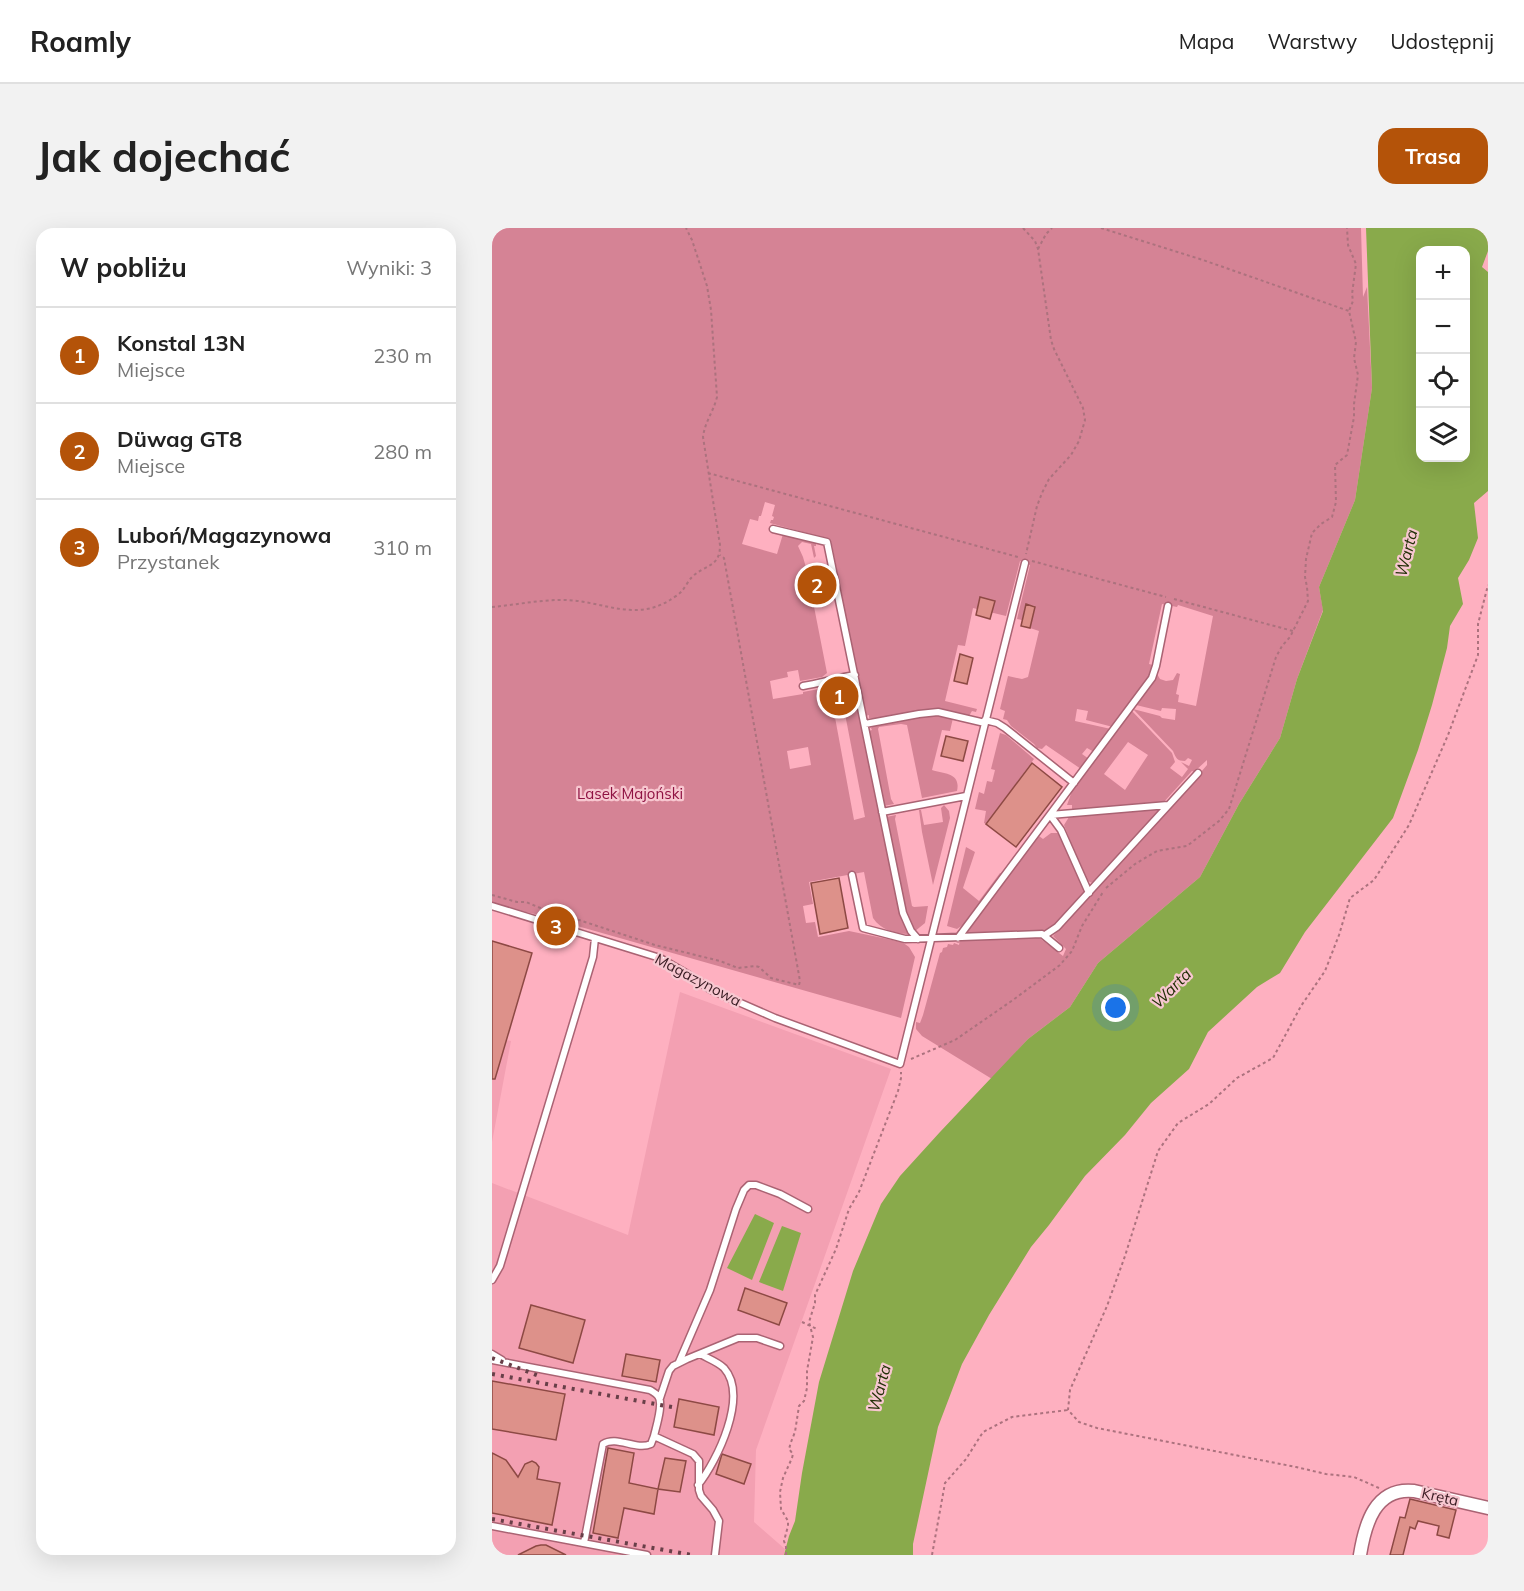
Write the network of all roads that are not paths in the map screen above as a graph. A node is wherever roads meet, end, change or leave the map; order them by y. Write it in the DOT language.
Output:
graph roads {
  1 [pos="773,529"];
  2 [pos="1025,563"];
  3 [pos="1168,606"];
  4 [pos="855,675"];
  5 [pos="803,686"];
  6 [pos="985,722"];
  7 [pos="865,724"];
  8 [pos="1197,773"];
  9 [pos="1074,783"];
  10 [pos="966,796"];
  11 [pos="1168,806"];
  12 [pos="882,812"];
  13 [pos="1050,815"];
  14 [pos="852,875"];
  15 [pos="1089,894"];
  16 [pos="492,906"];
  17 [pos="1045,935"];
  18 [pos="595,938"];
  19 [pos="958,938"];
  20 [pos="918,939"];
  21 [pos="931,939"];
  22 [pos="1059,948"];
  23 [pos="808,1209"];
  24 [pos="492,1280"];
  25 [pos="780,1346"];
  26 [pos="492,1354"];
  27 [pos="700,1354"];
  28 [pos="492,1360"];
  29 [pos="679,1362"];
  30 [pos="508,1363"];
  31 [pos="660,1399"];
  32 [pos="654,1436"];
  33 [pos="699,1485"];
  34 [pos="1488,1508"];
  35 [pos="492,1526"];
  36 [pos="584,1543"];
  37 [pos="647,1555"];
  38 [pos="715,1555"];
  39 [pos="1360,1555"];
  1 -- 4 [label="lane"];
  2 -- 6 [label="lane"];
  3 -- 9 [label="lane"];
  4 -- 5 [label="lane"];
  4 -- 7 [label="lane"];
  6 -- 7 [label="lane"];
  6 -- 9 [label="lane"];
  6 -- 10 [label="lane"];
  7 -- 12 [label="lane"];
  8 -- 11 [label="lane"];
  9 -- 13 [label="lane"];
  10 -- 12 [label="lane"];
  10 -- 21 [label="lane"];
  11 -- 13 [label="lane"];
  11 -- 15 [label="lane"];
  12 -- 20 [label="lane"];
  13 -- 15 [label="lane"];
  13 -- 19 [label="lane"];
  14 -- 20 [label="lane"];
  15 -- 17 [label="lane"];
  16 -- 18 [label="lane, Magazynowa"];
  17 -- 19 [label="lane"];
  17 -- 22 [label="lane"];
  18 -- 21 [label="lane, Magazynowa"];
  18 -- 24 [label="lane"];
  19 -- 21 [label="lane"];
  20 -- 21 [label="lane"];
  23 -- 29 [label="lane"];
  25 -- 27 [label="lane"];
  26 -- 30 [label="lane"];
  27 -- 29 [label="lane"];
  27 -- 33 [label="lane"];
  28 -- 30 [label="lane"];
  29 -- 31 [label="lane"];
  30 -- 31 [label="lane"];
  31 -- 32 [label="lane"];
  32 -- 33 [label="lane"];
  32 -- 36 [label="lane"];
  33 -- 38 [label="lane"];
  34 -- 39 [label="street, Kręta"];
  35 -- 36 [label="lane"];
  36 -- 37 [label="lane"];
}
